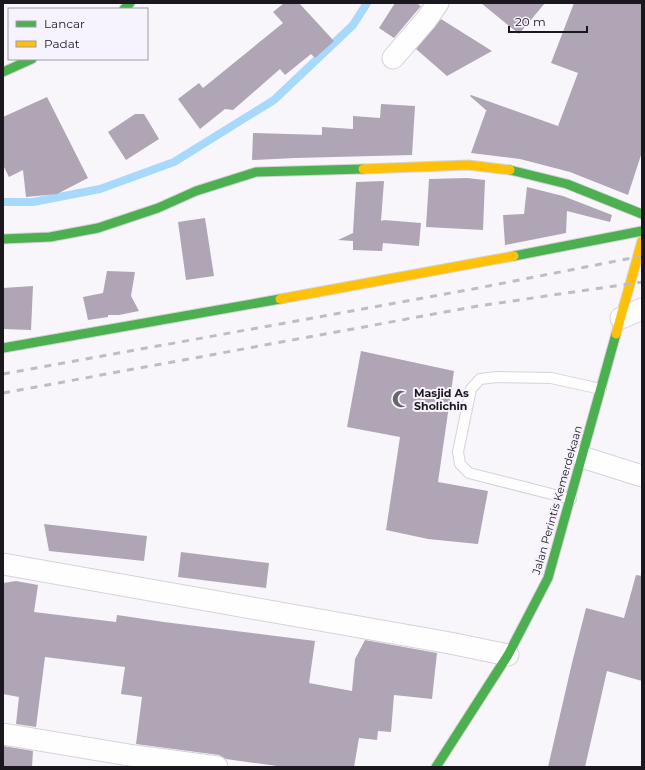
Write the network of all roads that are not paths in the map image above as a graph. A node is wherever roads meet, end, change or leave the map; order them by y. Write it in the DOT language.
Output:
graph roads {
  1 [pos="438,3"];
  2 [pos="393,58"];
  3 [pos="30,60"];
  4 [pos="3,72"];
  5 [pos="642,214"];
  6 [pos="642,231"];
  7 [pos="3,239"];
  8 [pos="642,241"];
  9 [pos="642,309"];
  10 [pos="621,318"];
  11 [pos="3,348"];
  12 [pos="601,389"];
  13 [pos="582,457"];
  14 [pos="642,476"];
  15 [pos="571,499"];
  16 [pos="3,564"];
  17 [pos="508,655"];
  18 [pos="3,734"];
  19 [pos="217,767"];
  20 [pos="436,767"];
  1 -- 2 [label="street"];
  3 -- 4 [label="street"];
  5 -- 7 [label="street"];
  6 -- 11 [label="street"];
  8 -- 10 [label="street, Jalan Perintis Kemerdekaan"];
  9 -- 10 [label="street"];
  10 -- 12 [label="street, Jalan Perintis Kemerdekaan"];
  12 -- 13 [label="street, Jalan Perintis Kemerdekaan"];
  12 -- 15 [label="lane"];
  13 -- 14 [label="street"];
  13 -- 15 [label="street, Jalan Perintis Kemerdekaan"];
  15 -- 17 [label="street, Jalan Perintis Kemerdekaan"];
  16 -- 17 [label="street"];
  17 -- 20 [label="street, Jalan Perintis Kemerdekaan"];
  18 -- 19 [label="street"];
}
